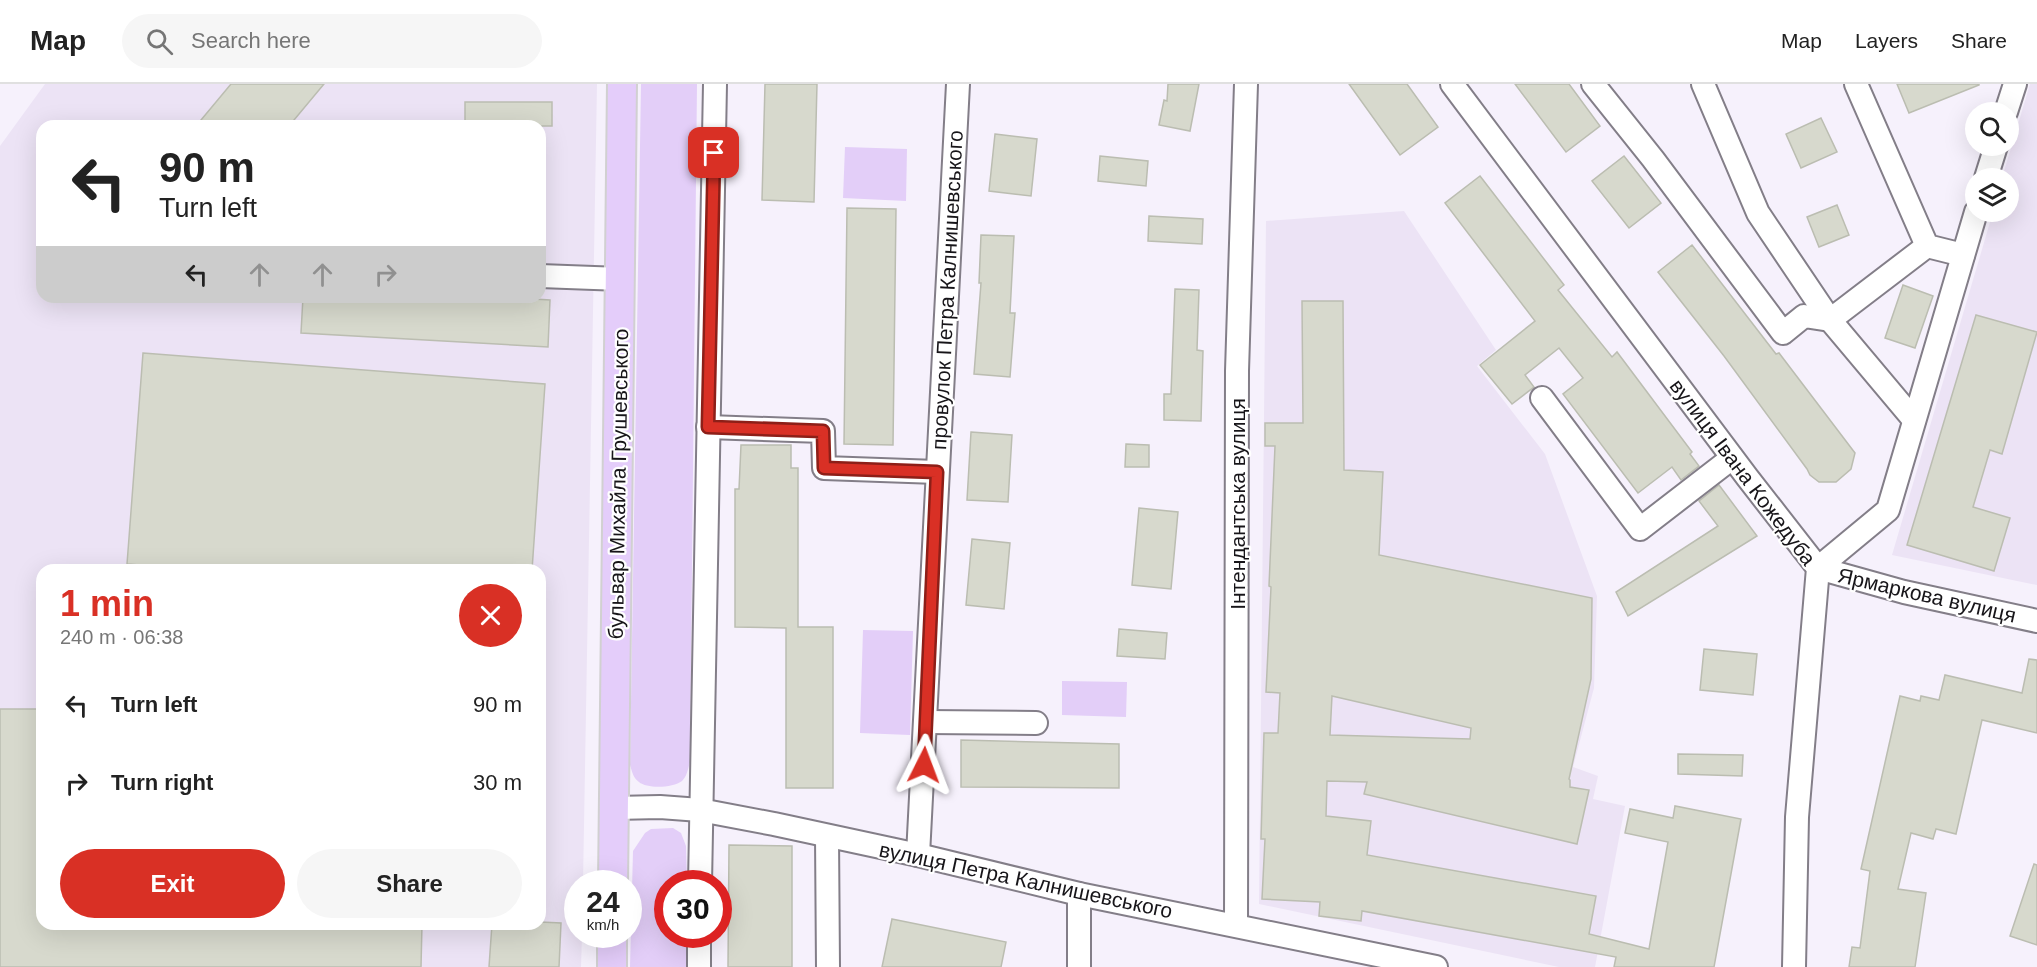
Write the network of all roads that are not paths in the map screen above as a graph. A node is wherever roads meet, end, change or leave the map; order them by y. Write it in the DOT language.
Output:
graph roads {
  1 [pos="622,84"];
  2 [pos="715,84"];
  3 [pos="958,84"];
  4 [pos="1245,84"];
  5 [pos="1452,84"];
  6 [pos="1593,84"];
  7 [pos="1704,84"];
  8 [pos="1856,84"];
  9 [pos="2015,84"];
  10 [pos="2009,102"];
  11 [pos="1973,222"];
  12 [pos="1927,246"];
  13 [pos="1963,255"];
  14 [pos="546,276"];
  15 [pos="621,279"];
  16 [pos="1830,320"];
  17 [pos="1542,398"];
  18 [pos="1914,420"];
  19 [pos="708,427"];
  20 [pos="1732,458"];
  21 [pos="937,472"];
  22 [pos="1818,568"];
  23 [pos="2037,621"];
  24 [pos="926,722"];
  25 [pos="1036,723"];
  26 [pos="615,808"];
  27 [pos="700,810"];
  28 [pos="827,836"];
  29 [pos="918,855"];
  30 [pos="613,870"];
  31 [pos="700,870"];
  32 [pos="1079,894"];
  33 [pos="1236,925"];
  34 [pos="612,948"];
  35 [pos="699,948"];
  36 [pos="1396,963"];
  37 [pos="612,967"];
  38 [pos="699,967"];
  39 [pos="828,967"];
  40 [pos="1079,967"];
  41 [pos="1436,967"];
  42 [pos="1794,967"];
  1 -- 15 [label="main road, бульвар Михайла Грушевського"];
  2 -- 19 [label="street"];
  3 -- 21 [label="street, провулок Петра Калнишевського"];
  4 -- 33 [label="street, Інтендантська вулиця"];
  5 -- 20 [label="street, вулиця Івана Кожедуба"];
  6 -- 16 [label="street"];
  7 -- 16 [label="street"];
  8 -- 12 [label="street"];
  9 -- 10 [label="street"];
  11 -- 13 [label="street"];
  12 -- 13 [label="street"];
  12 -- 16 [label="street"];
  13 -- 18 [label="street"];
  14 -- 15 [label="street"];
  15 -- 26 [label="main road, бульвар Михайла Грушевського"];
  16 -- 18 [label="street"];
  17 -- 20 [label="street"];
  18 -- 22 [label="street"];
  19 -- 21 [label="street"];
  19 -- 27 [label="street"];
  20 -- 22 [label="street, вулиця Івана Кожедуба"];
  21 -- 24 [label="street, провулок Петра Калнишевського"];
  22 -- 23 [label="street, Ярмаркова вулиця"];
  22 -- 42 [label="street, вулиця Івана Кожедуба"];
  24 -- 25 [label="street"];
  24 -- 29 [label="street, провулок Петра Калнишевського"];
  26 -- 27 [label="street, вулиця Петра Калнишевського"];
  26 -- 30 [label="main road, бульвар Михайла Грушевського"];
  27 -- 28 [label="street, вулиця Петра Калнишевського"];
  27 -- 31 [label="street"];
  28 -- 29 [label="street, вулиця Петра Калнишевського"];
  28 -- 39 [label="street"];
  29 -- 32 [label="street, вулиця Петра Калнишевського"];
  32 -- 33 [label="street, вулиця Петра Калнишевського"];
  32 -- 40 [label="street"];
  33 -- 36 [label="street, вулиця Петра Калнишевського"];
  34 -- 37 [label="main road"];
  35 -- 38 [label="street"];
  36 -- 41 [label="street, вулиця Петра Калнишевського"];
}
